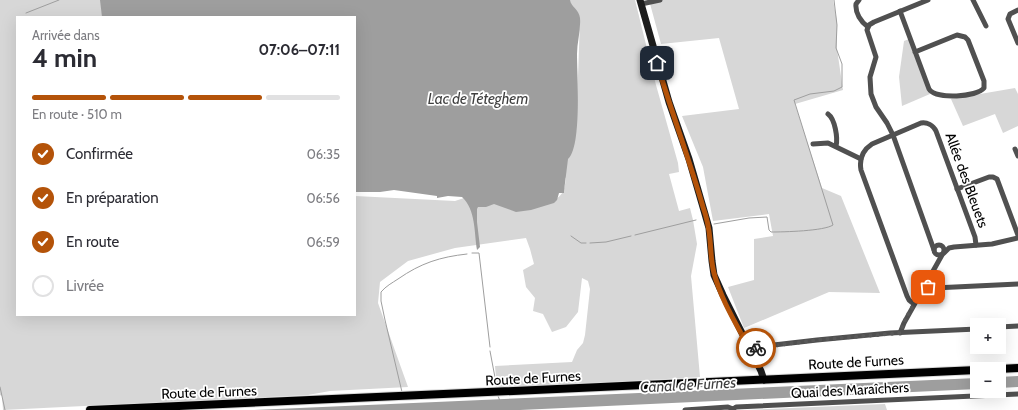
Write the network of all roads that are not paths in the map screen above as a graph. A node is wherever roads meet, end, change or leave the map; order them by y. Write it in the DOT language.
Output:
graph roads {
  1 [pos="660,0"];
  2 [pos="859,0"];
  3 [pos="926,0"];
  4 [pos="973,0"];
  5 [pos="642,2"];
  6 [pos="1018,10"];
  7 [pos="900,11"];
  8 [pos="986,26"];
  9 [pos="868,27"];
  10 [pos="1018,43"];
  11 [pos="915,52"];
  12 [pos="828,114"];
  13 [pos="893,135"];
  14 [pos="813,144"];
  15 [pos="836,146"];
  16 [pos="1015,149"];
  17 [pos="1018,156"];
  18 [pos="861,159"];
  19 [pos="957,189"];
  20 [pos="1018,235"];
  21 [pos="1018,238"];
  22 [pos="931,239"];
  23 [pos="939,245"];
  24 [pos="976,245"];
  25 [pos="960,246"];
  26 [pos="934,252"];
  27 [pos="943,254"];
  28 [pos="931,274"];
  29 [pos="1018,284"];
  30 [pos="924,286"];
  31 [pos="914,304"];
  32 [pos="1018,326"];
  33 [pos="1006,327"];
  34 [pos="970,329"];
  35 [pos="900,333"];
  36 [pos="750,350"];
  37 [pos="1018,368"];
  38 [pos="1006,369"];
  39 [pos="970,370"];
  40 [pos="764,380"];
  41 [pos="1018,394"];
  42 [pos="732,409"];
  43 [pos="90,410"];
  44 [pos="685,410"];
  1 -- 5 [label="street"];
  2 -- 9 [label="street"];
  3 -- 7 [label="street"];
  4 -- 8 [label="street"];
  5 -- 36 [label="main road"];
  6 -- 10 [label="street"];
  7 -- 9 [label="street"];
  7 -- 11 [label="street"];
  9 -- 13 [label="street"];
  11 -- 11 [label="street"];
  12 -- 15 [label="street"];
  13 -- 18 [label="street, Allée des Bleuets"];
  13 -- 19 [label="street, Allée des Bleuets"];
  13 -- 22 [label="street"];
  14 -- 15 [label="street"];
  15 -- 18 [label="street"];
  16 -- 17 [label="street"];
  18 -- 31 [label="street"];
  19 -- 20 [label="street"];
  19 -- 24 [label="street, Allée des Bleuets"];
  21 -- 24 [label="street"];
  22 -- 23 [label="street"];
  22 -- 26 [label="street"];
  23 -- 25 [label="street"];
  23 -- 26 [label="street"];
  23 -- 27 [label="street"];
  24 -- 25 [label="street"];
  25 -- 27 [label="street"];
  26 -- 27 [label="street"];
  26 -- 28 [label="street"];
  27 -- 28 [label="street"];
  28 -- 30 [label="street"];
  29 -- 30 [label="street"];
  30 -- 31 [label="street"];
  31 -- 35 [label="street"];
  32 -- 33 [label="street"];
  34 -- 35 [label="street"];
  35 -- 36 [label="street"];
  36 -- 40 [label="main road"];
  37 -- 38 [label="main road"];
  39 -- 40 [label="main road, Route de Furnes"];
  40 -- 43 [label="main road, Route de Furnes"];
  41 -- 42 [label="street, Quai des Maraîchers"];
  42 -- 44 [label="street, Quai des Maraîchers"];
}
